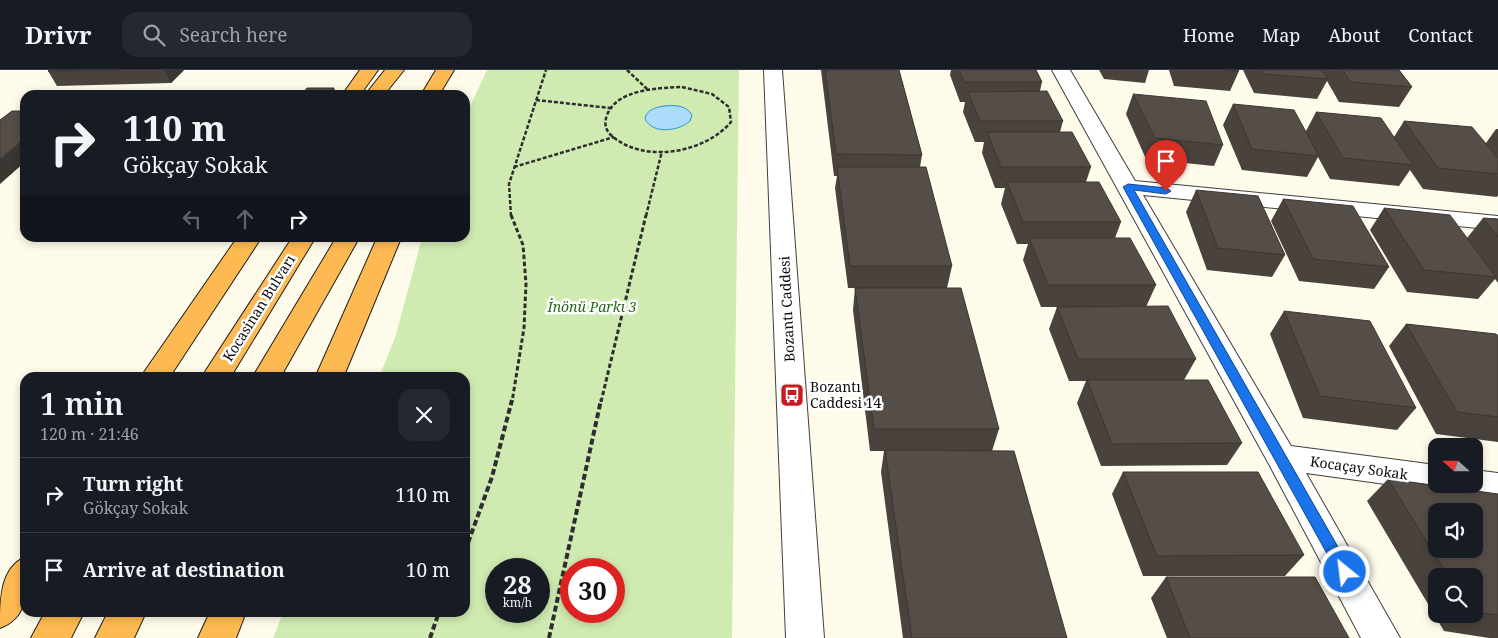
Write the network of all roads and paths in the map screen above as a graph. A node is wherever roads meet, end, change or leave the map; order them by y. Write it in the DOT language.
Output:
graph roads {
  1 [pos="369,70"];
  2 [pos="395,70"];
  3 [pos="406,70"];
  4 [pos="445,70"];
  5 [pos="455,70"];
  6 [pos="546,70"];
  7 [pos="627,70"];
  8 [pos="773,70"];
  9 [pos="1061,70"];
  10 [pos="648,89"];
  11 [pos="355,90"];
  12 [pos="378,90"];
  13 [pos="394,90"];
  14 [pos="433,90"];
  15 [pos="447,90"];
  16 [pos="536,100"];
  17 [pos="610,108"];
  18 [pos="614,137"];
  19 [pos="662,151"];
  20 [pos="513,167"];
  21 [pos="1128,187"];
  22 [pos="1498,223"];
  23 [pos="246,242"];
  24 [pos="251,242"];
  25 [pos="300,242"];
  26 [pos="345,242"];
  27 [pos="386,242"];
  28 [pos="220,279"];
  29 [pos="158,372"];
  30 [pos="219,372"];
  31 [pos="269,372"];
  32 [pos="331,372"];
  33 [pos="1282,457"];
  34 [pos="1428,477"];
  35 [pos="1483,484"];
  36 [pos="1498,486"];
  37 [pos="470,537"];
  38 [pos="20,581"];
  39 [pos="0,611"];
  40 [pos="63,617"];
  41 [pos="125,617"];
  42 [pos="226,617"];
  43 [pos="437,617"];
  44 [pos="50,638"];
  45 [pos="114,638"];
  46 [pos="217,638"];
  47 [pos="430,638"];
  48 [pos="550,638"];
  49 [pos="805,638"];
  50 [pos="1381,638"];
  1 -- 11 [label="highway"];
  2 -- 12 [label="highway"];
  3 -- 13 [label="highway"];
  4 -- 14 [label="highway"];
  5 -- 15 [label="highway"];
  6 -- 16 [label="path"];
  7 -- 10 [label="path"];
  8 -- 49 [label="street, Bozantı Caddesi"];
  9 -- 21 [label="street"];
  10 -- 17 [label="path"];
  10 -- 19 [label="path"];
  16 -- 17 [label="path"];
  16 -- 20 [label="path"];
  17 -- 18 [label="path"];
  18 -- 19 [label="path"];
  18 -- 20 [label="path"];
  19 -- 48 [label="path"];
  20 -- 37 [label="path"];
  21 -- 22 [label="street"];
  21 -- 33 [label="street"];
  23 -- 28 [label="highway"];
  24 -- 28 [label="highway"];
  25 -- 30 [label="highway, Kocasinan Bulvarı"];
  26 -- 31 [label="highway"];
  27 -- 32 [label="highway"];
  28 -- 29 [label="highway"];
  33 -- 34 [label="street, Kocaçay Sokak"];
  33 -- 50 [label="street"];
  35 -- 36 [label="street"];
  38 -- 39 [label="highway"];
  40 -- 44 [label="highway"];
  41 -- 45 [label="highway"];
  42 -- 46 [label="highway"];
  43 -- 47 [label="path"];
}
